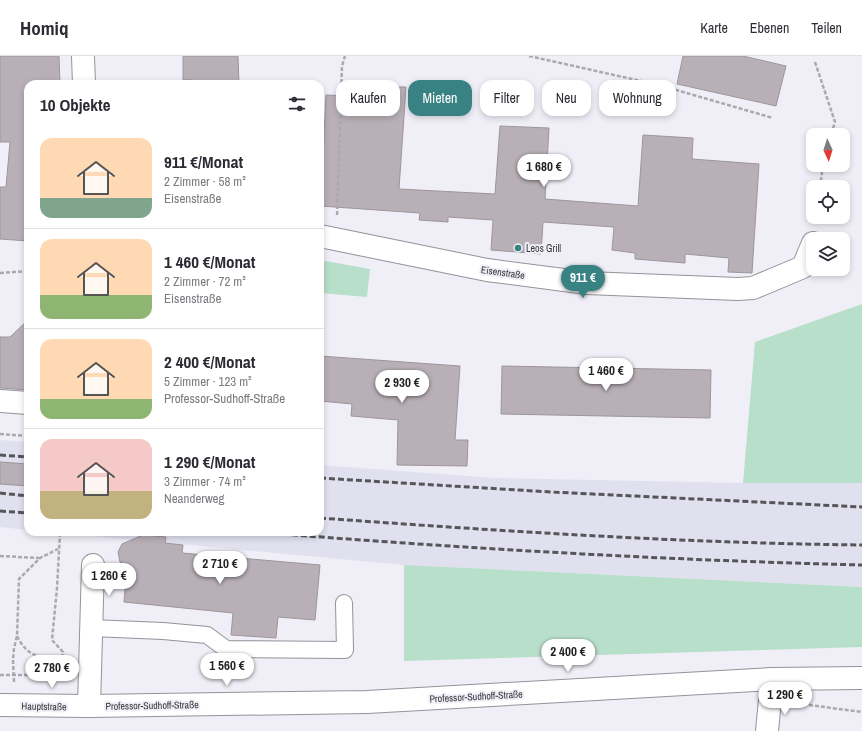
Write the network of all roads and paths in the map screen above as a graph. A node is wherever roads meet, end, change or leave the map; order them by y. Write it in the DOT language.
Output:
graph roads {
  1 [pos="83,56"];
  2 [pos="345,56"];
  3 [pos="529,56"];
  4 [pos="815,62"];
  5 [pos="84,80"];
  6 [pos="773,118"];
  7 [pos="833,128"];
  8 [pos="328,238"];
  9 [pos="806,260"];
  10 [pos="24,271"];
  11 [pos="0,273"];
  12 [pos="0,401"];
  13 [pos="24,403"];
  14 [pos="0,434"];
  15 [pos="24,436"];
  16 [pos="60,536"];
  17 [pos="58,549"];
  18 [pos="0,556"];
  19 [pos="40,558"];
  20 [pos="93,565"];
  21 [pos="344,603"];
  22 [pos="91,628"];
  23 [pos="17,636"];
  24 [pos="13,660"];
  25 [pos="62,660"];
  26 [pos="0,675"];
  27 [pos="862,678"];
  28 [pos="772,679"];
  29 [pos="0,705"];
  30 [pos="808,705"];
  31 [pos="89,706"];
  32 [pos="862,712"];
  33 [pos="767,731"];
  1 -- 5 [label="street"];
  2 -- 8 [label="path"];
  3 -- 6 [label="path"];
  4 -- 7 [label="path"];
  8 -- 9 [label="street, Eisenstraße"];
  10 -- 11 [label="path"];
  12 -- 13 [label="street"];
  14 -- 15 [label="path"];
  16 -- 17 [label="path"];
  17 -- 19 [label="path"];
  17 -- 25 [label="path"];
  18 -- 19 [label="path"];
  19 -- 23 [label="path"];
  20 -- 22 [label="street"];
  21 -- 22 [label="lane"];
  22 -- 31 [label="street"];
  23 -- 24 [label="path"];
  23 -- 25 [label="path"];
  25 -- 26 [label="path"];
  27 -- 28 [label="street, Professor-Sudhoff-Straße"];
  28 -- 31 [label="street, Professor-Sudhoff-Straße"];
  28 -- 33 [label="street"];
  29 -- 31 [label="street, Hauptstraße"];
  30 -- 32 [label="path"];
}
